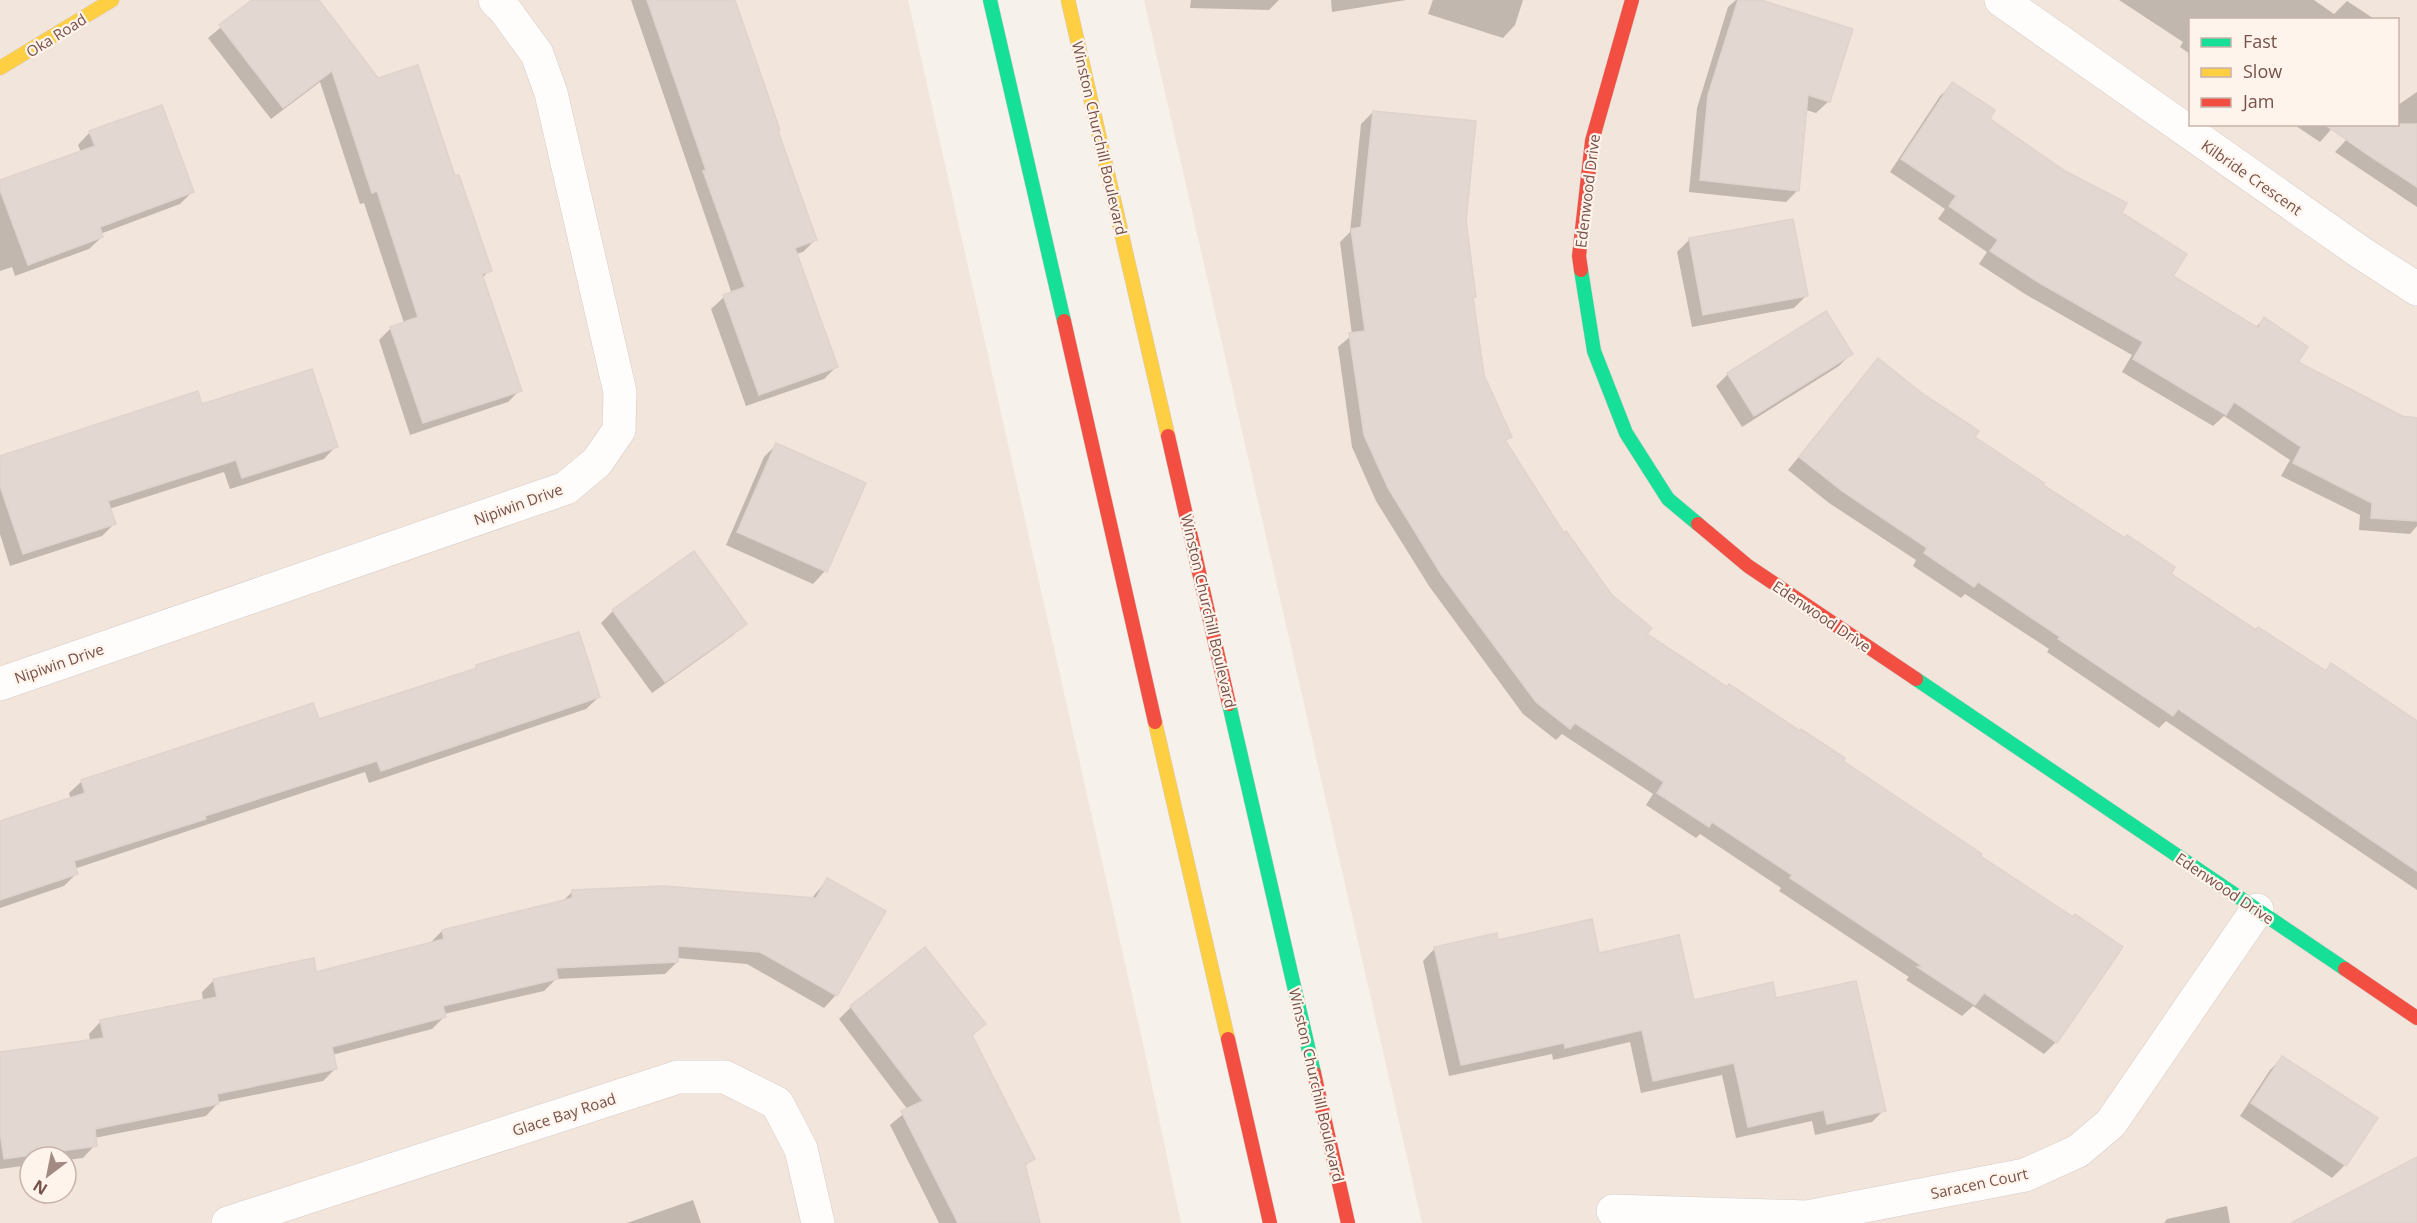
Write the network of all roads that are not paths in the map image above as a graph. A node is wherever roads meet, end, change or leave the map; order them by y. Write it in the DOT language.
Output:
graph roads {
  1 [pos="112,0"];
  2 [pos="495,0"];
  3 [pos="990,0"];
  4 [pos="1068,0"];
  5 [pos="1632,0"];
  6 [pos="2001,0"];
  7 [pos="0,68"];
  8 [pos="2417,289"];
  9 [pos="0,684"];
  10 [pos="2257,910"];
  11 [pos="2417,1018"];
  12 [pos="1613,1211"];
  13 [pos="228,1223"];
  14 [pos="818,1223"];
  15 [pos="1270,1223"];
  16 [pos="1348,1223"];
  1 -- 7 [label="main road, Oka Road"];
  2 -- 9 [label="street, Nipiwin Drive"];
  3 -- 15 [label="main road"];
  4 -- 16 [label="main road, Winston Churchill Boulevard"];
  5 -- 10 [label="main road, Edenwood Drive"];
  6 -- 8 [label="street, Kilbride Crescent"];
  10 -- 11 [label="main road, Edenwood Drive"];
  10 -- 12 [label="street, Saracen Court"];
  13 -- 14 [label="street, Glace Bay Road"];
}
